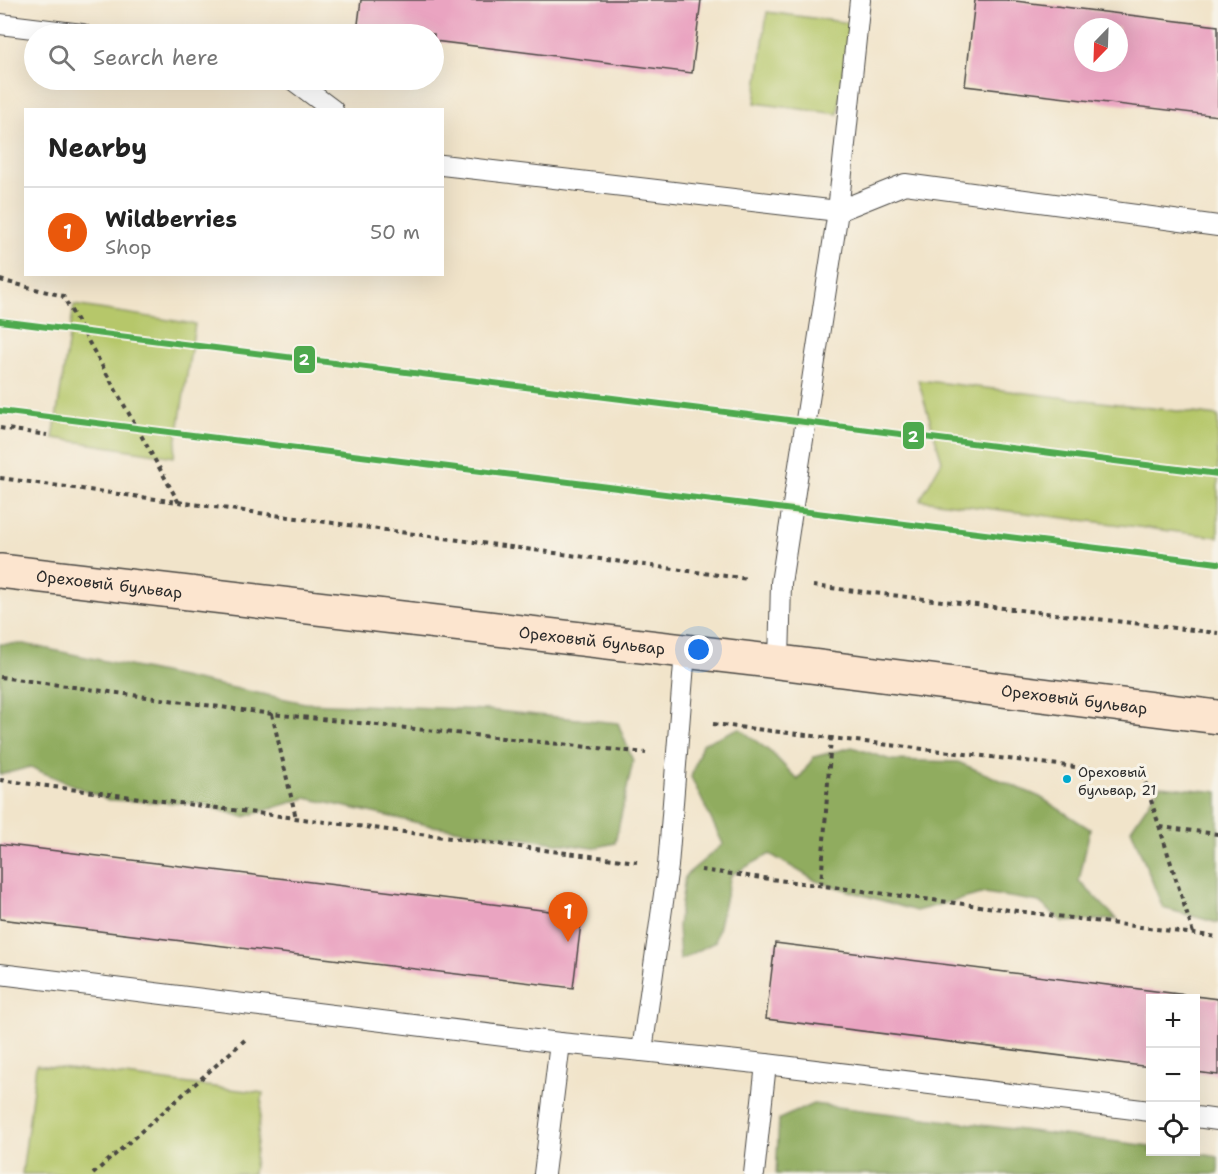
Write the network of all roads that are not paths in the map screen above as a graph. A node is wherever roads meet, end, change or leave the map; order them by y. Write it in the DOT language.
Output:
graph roads {
  1 [pos="860,0"];
  2 [pos="0,24"];
  3 [pos="24,27"];
  4 [pos="306,90"];
  5 [pos="330,108"];
  6 [pos="444,165"];
  7 [pos="838,211"];
  8 [pos="1218,226"];
  9 [pos="0,571"];
  10 [pos="685,651"];
  11 [pos="779,662"];
  12 [pos="1218,717"];
  13 [pos="0,974"];
  14 [pos="560,1043"];
  15 [pos="642,1051"];
  16 [pos="766,1064"];
  17 [pos="1146,1111"];
  18 [pos="1200,1118"];
  19 [pos="1218,1120"];
  20 [pos="544,1174"];
  21 [pos="754,1174"];
  1 -- 7 [label="lane"];
  2 -- 3 [label="lane"];
  4 -- 5 [label="lane"];
  6 -- 7 [label="lane"];
  7 -- 8 [label="lane"];
  7 -- 11 [label="lane"];
  9 -- 10 [label="main road, Ореховый бульвар"];
  10 -- 11 [label="main road, Ореховый бульвар"];
  10 -- 15 [label="lane"];
  11 -- 12 [label="main road, Ореховый бульвар"];
  13 -- 14 [label="lane"];
  14 -- 15 [label="lane"];
  14 -- 20 [label="lane"];
  15 -- 16 [label="lane"];
  16 -- 17 [label="lane"];
  16 -- 21 [label="lane"];
  18 -- 19 [label="lane"];
}
